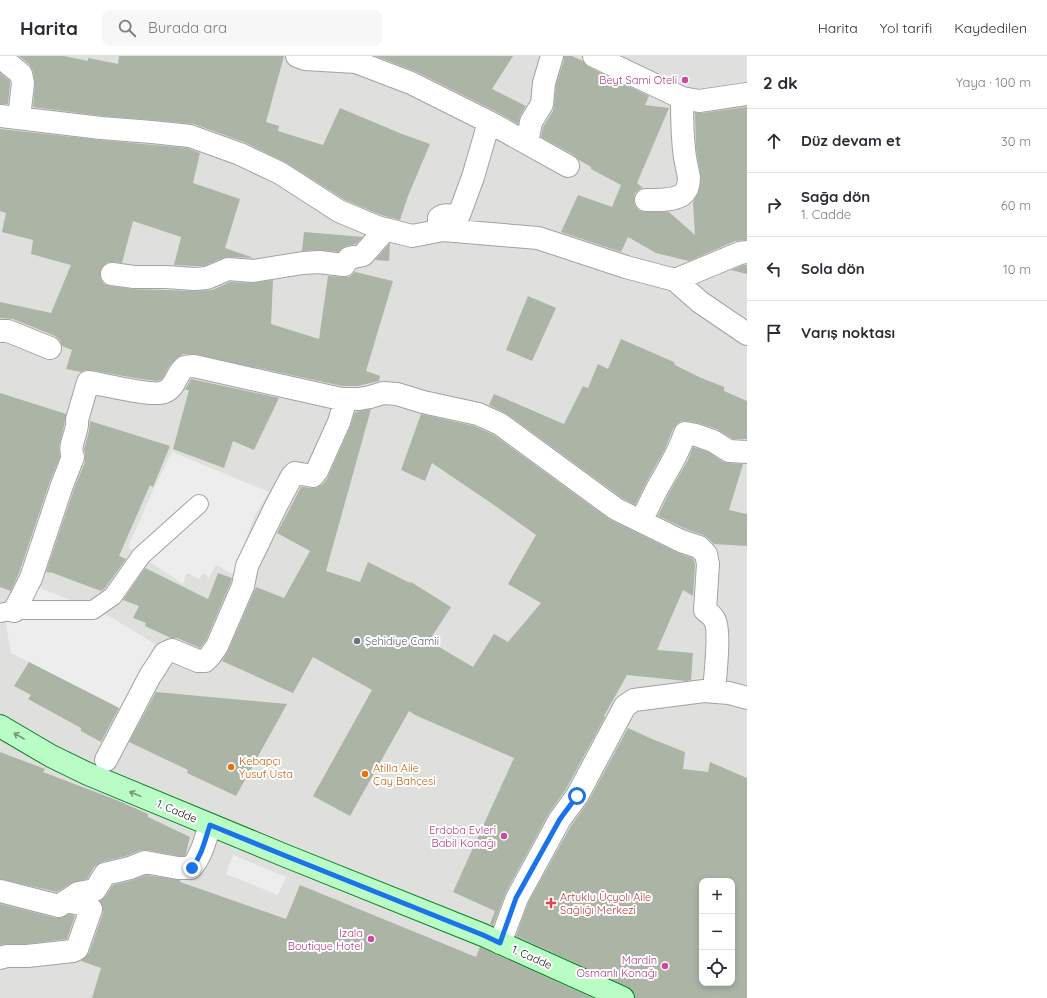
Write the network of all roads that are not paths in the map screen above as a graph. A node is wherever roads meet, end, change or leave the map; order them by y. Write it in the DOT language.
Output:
graph roads {
  1 [pos="0,56"];
  2 [pos="297,56"];
  3 [pos="552,56"];
  4 [pos="594,56"];
  5 [pos="747,94"];
  6 [pos="682,98"];
  7 [pos="10,117"];
  8 [pos="489,122"];
  9 [pos="527,143"];
  10 [pos="568,166"];
  11 [pos="646,200"];
  12 [pos="386,229"];
  13 [pos="438,231"];
  14 [pos="747,252"];
  15 [pos="112,274"];
  16 [pos="675,280"];
  17 [pos="0,331"];
  18 [pos="747,334"];
  19 [pos="50,348"];
  20 [pos="346,399"];
  21 [pos="747,452"];
  22 [pos="199,504"];
  23 [pos="641,521"];
  24 [pos="7,612"];
  25 [pos="714,691"];
  26 [pos="747,698"];
  27 [pos="0,726"];
  28 [pos="106,760"];
  29 [pos="210,825"];
  30 [pos="0,891"];
  31 [pos="66,901"];
  32 [pos="500,943"];
  33 [pos="0,958"];
  34 [pos="623,998"];
  1 -- 7 [label="street"];
  2 -- 8 [label="street"];
  3 -- 9 [label="street"];
  4 -- 6 [label="street"];
  5 -- 6 [label="street"];
  6 -- 11 [label="street"];
  7 -- 12 [label="street"];
  8 -- 9 [label="street"];
  8 -- 13 [label="street"];
  9 -- 10 [label="street"];
  12 -- 13 [label="street"];
  12 -- 15 [label="street"];
  13 -- 16 [label="street"];
  14 -- 16 [label="street"];
  16 -- 18 [label="street"];
  17 -- 19 [label="street"];
  20 -- 23 [label="street"];
  20 -- 24 [label="street"];
  20 -- 28 [label="street"];
  21 -- 23 [label="street"];
  22 -- 24 [label="lane"];
  23 -- 25 [label="street"];
  25 -- 26 [label="street"];
  25 -- 32 [label="street"];
  29 -- 27 [label="main road, 1. Cadde, one-way"];
  29 -- 31 [label="street"];
  29 -- 32 [label="main road, 1. Cadde"];
  30 -- 31 [label="street"];
  31 -- 33 [label="street"];
  32 -- 34 [label="main road, 1. Cadde"];
}
